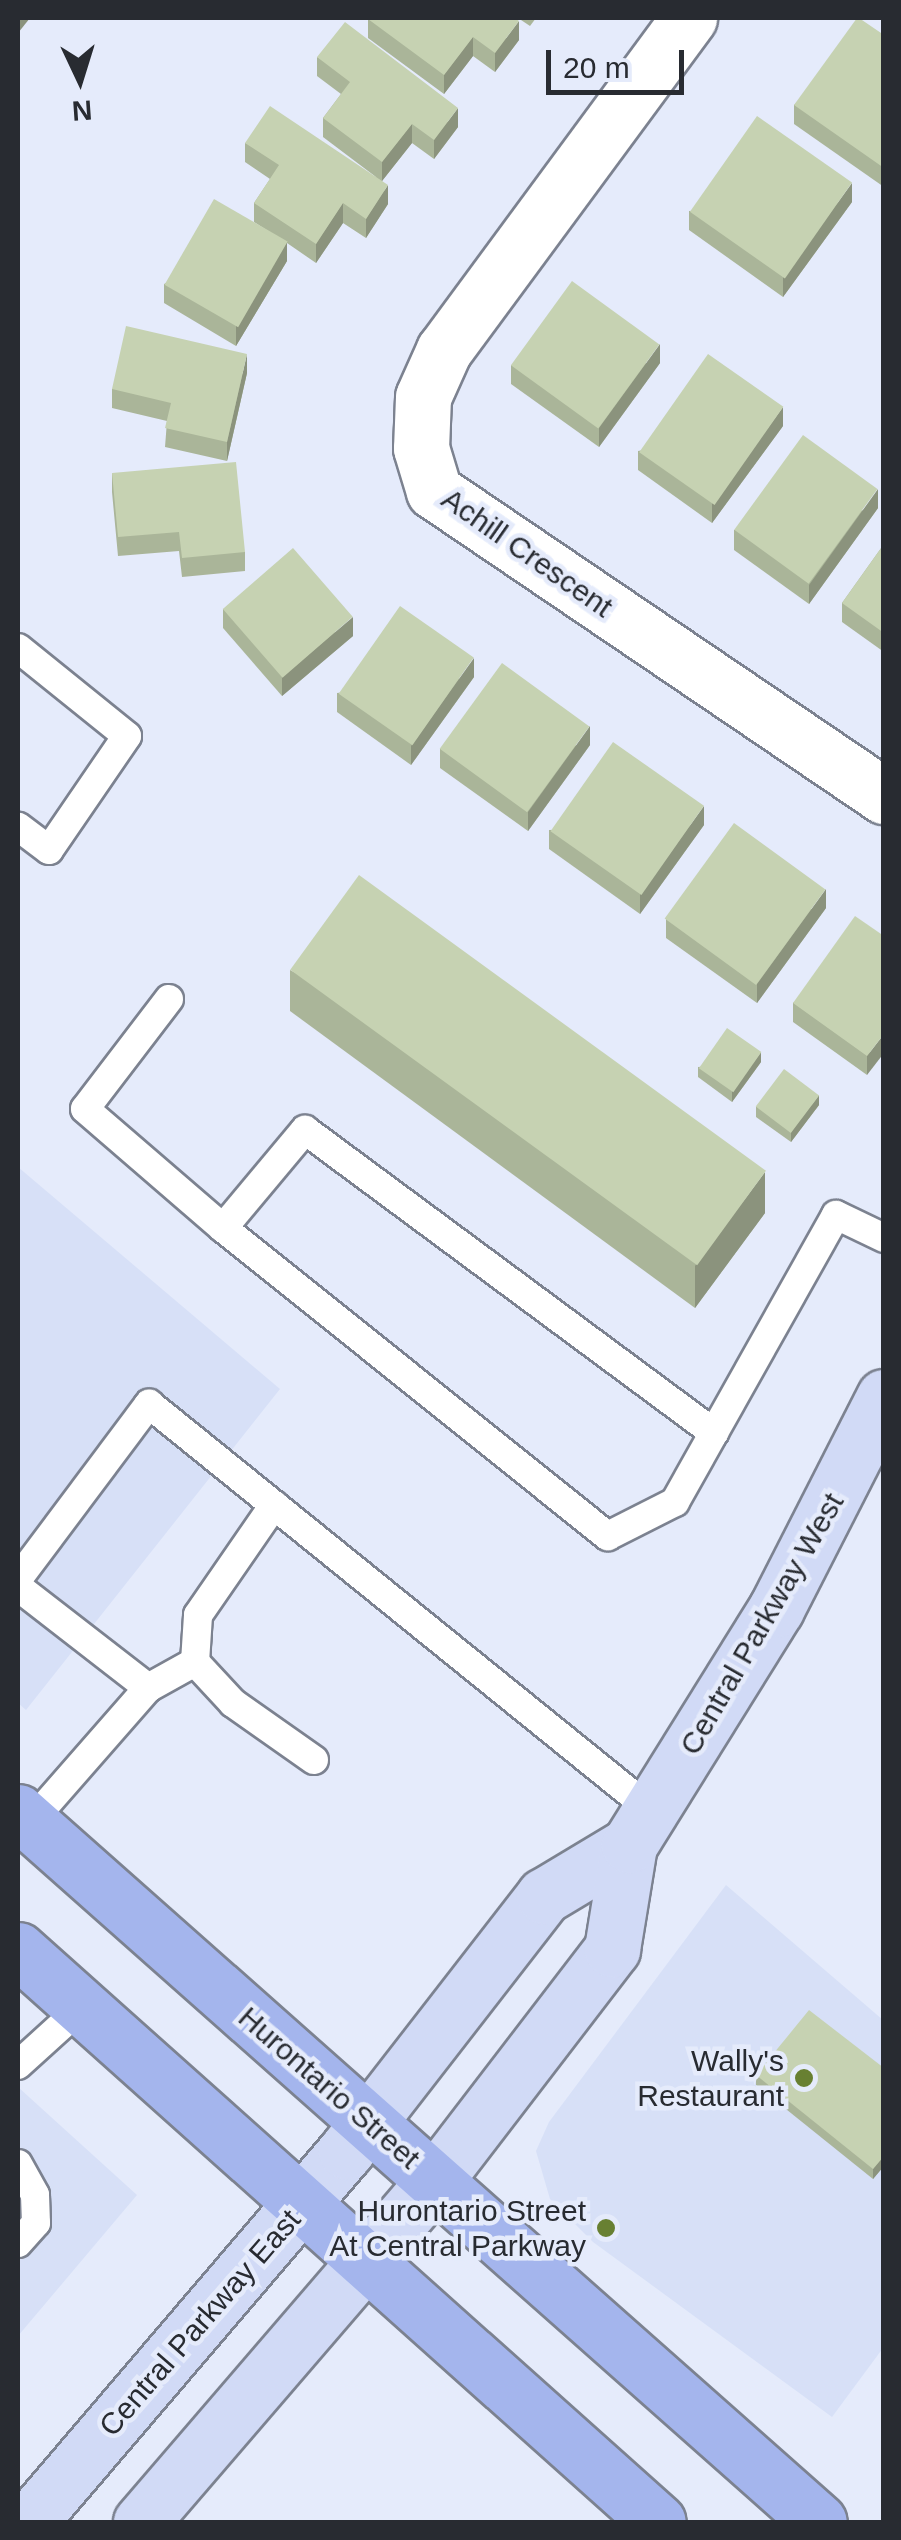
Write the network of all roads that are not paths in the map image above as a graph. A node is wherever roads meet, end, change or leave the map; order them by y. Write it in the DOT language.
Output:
graph roads {
  1 [pos="689,18"];
  2 [pos="18,648"];
  3 [pos="884,796"];
  4 [pos="18,826"];
  5 [pos="168,999"];
  6 [pos="222,1228"];
  7 [pos="884,1238"];
  8 [pos="884,1397"];
  9 [pos="714,1434"];
  10 [pos="274,1505"];
  11 [pos="18,1578"];
  12 [pos="18,1587"];
  13 [pos="195,1662"];
  14 [pos="148,1688"];
  15 [pos="314,1760"];
  16 [pos="24,1818"];
  17 [pos="640,1828"];
  18 [pos="18,1950"];
  19 [pos="82,2007"];
  20 [pos="18,2065"];
  21 [pos="369,2122"];
  22 [pos="21,2176"];
  23 [pos="435,2180"];
  24 [pos="302,2204"];
  25 [pos="18,2243"];
  26 [pos="366,2261"];
  27 [pos="29,2522"];
  28 [pos="141,2522"];
  29 [pos="658,2522"];
  30 [pos="820,2522"];
  1 -- 3 [label="street, Achill Crescent"];
  2 -- 4 [label="lane"];
  5 -- 6 [label="lane"];
  6 -- 9 [label="lane"];
  6 -- 9 [label="lane"];
  7 -- 9 [label="lane"];
  8 -- 17 [label="street, Central Parkway West"];
  10 -- 11 [label="lane"];
  10 -- 13 [label="lane"];
  10 -- 17 [label="lane"];
  12 -- 14 [label="lane"];
  13 -- 14 [label="lane"];
  13 -- 15 [label="lane"];
  14 -- 16 [label="lane"];
  16 -- 21 [label="main road, Hurontario Street"];
  17 -- 21 [label="street, Central Parkway West"];
  17 -- 23 [label="street, Central Parkway West"];
  18 -- 19 [label="main road"];
  19 -- 20 [label="lane"];
  19 -- 24 [label="main road"];
  21 -- 23 [label="main road, Hurontario Street"];
  21 -- 24 [label="street, Central Parkway East"];
  22 -- 25 [label="lane"];
  23 -- 26 [label="street"];
  23 -- 30 [label="main road, Hurontario Street"];
  24 -- 26 [label="main road"];
  24 -- 27 [label="street, Central Parkway East"];
  26 -- 28 [label="street"];
  26 -- 29 [label="main road"];
}
